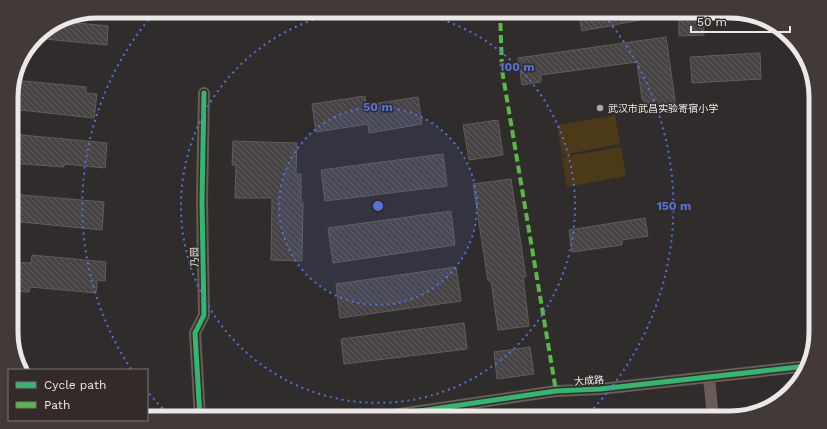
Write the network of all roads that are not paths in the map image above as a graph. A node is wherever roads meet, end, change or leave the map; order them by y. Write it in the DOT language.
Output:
graph roads {
  1 [pos="204,93"];
  2 [pos="801,367"];
  3 [pos="709,377"];
  4 [pos="200,411"];
  5 [pos="420,411"];
  6 [pos="712,411"];
  1 -- 4 [label="street, 乃园"];
  2 -- 3 [label="street, 大成路"];
  3 -- 5 [label="street, 大成路"];
  3 -- 6 [label="street"];
}
